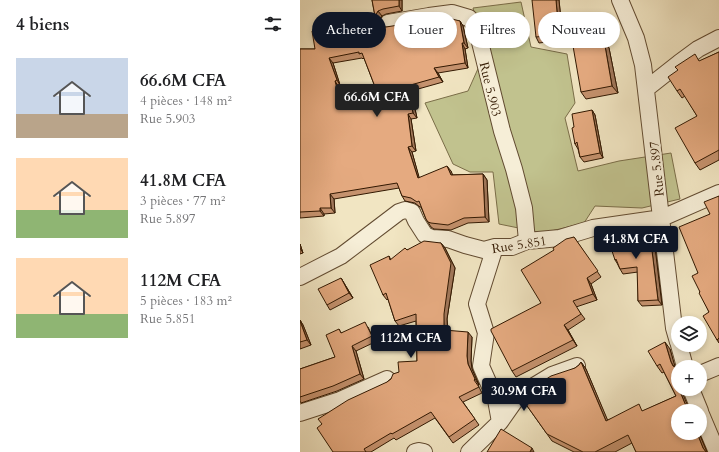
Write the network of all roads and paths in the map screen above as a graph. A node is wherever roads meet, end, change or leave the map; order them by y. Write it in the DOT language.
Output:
graph roads {
  1 [pos="620,0"];
  2 [pos="388,23"];
  3 [pos="719,38"];
  4 [pos="646,89"];
  5 [pos="719,193"];
  6 [pos="662,218"];
  7 [pos="527,241"];
  8 [pos="495,247"];
  9 [pos="300,277"];
  10 [pos="673,316"];
  11 [pos="577,366"];
  12 [pos="719,366"];
  13 [pos="707,371"];
  14 [pos="387,379"];
  15 [pos="300,413"];
  16 [pos="500,422"];
  17 [pos="707,428"];
  18 [pos="415,452"];
  19 [pos="424,452"];
  20 [pos="469,452"];
  21 [pos="717,452"];
  1 -- 4 [label="street, Rue 5.897"];
  2 -- 7 [label="street, Rue 5.903"];
  3 -- 4 [label="street"];
  4 -- 6 [label="street, Rue 5.897"];
  5 -- 6 [label="street, Rue 5.851"];
  6 -- 7 [label="street, Rue 5.851"];
  6 -- 10 [label="street, Rue 5.897"];
  7 -- 8 [label="street, Rue 5.851"];
  8 -- 9 [label="street, Rue 5.851"];
  8 -- 16 [label="street"];
  11 -- 16 [label="street"];
  12 -- 13 [label="street"];
  14 -- 15 [label="street"];
  16 -- 20 [label="street"];
  17 -- 21 [label="street"];
  18 -- 19 [label="street"];
}
